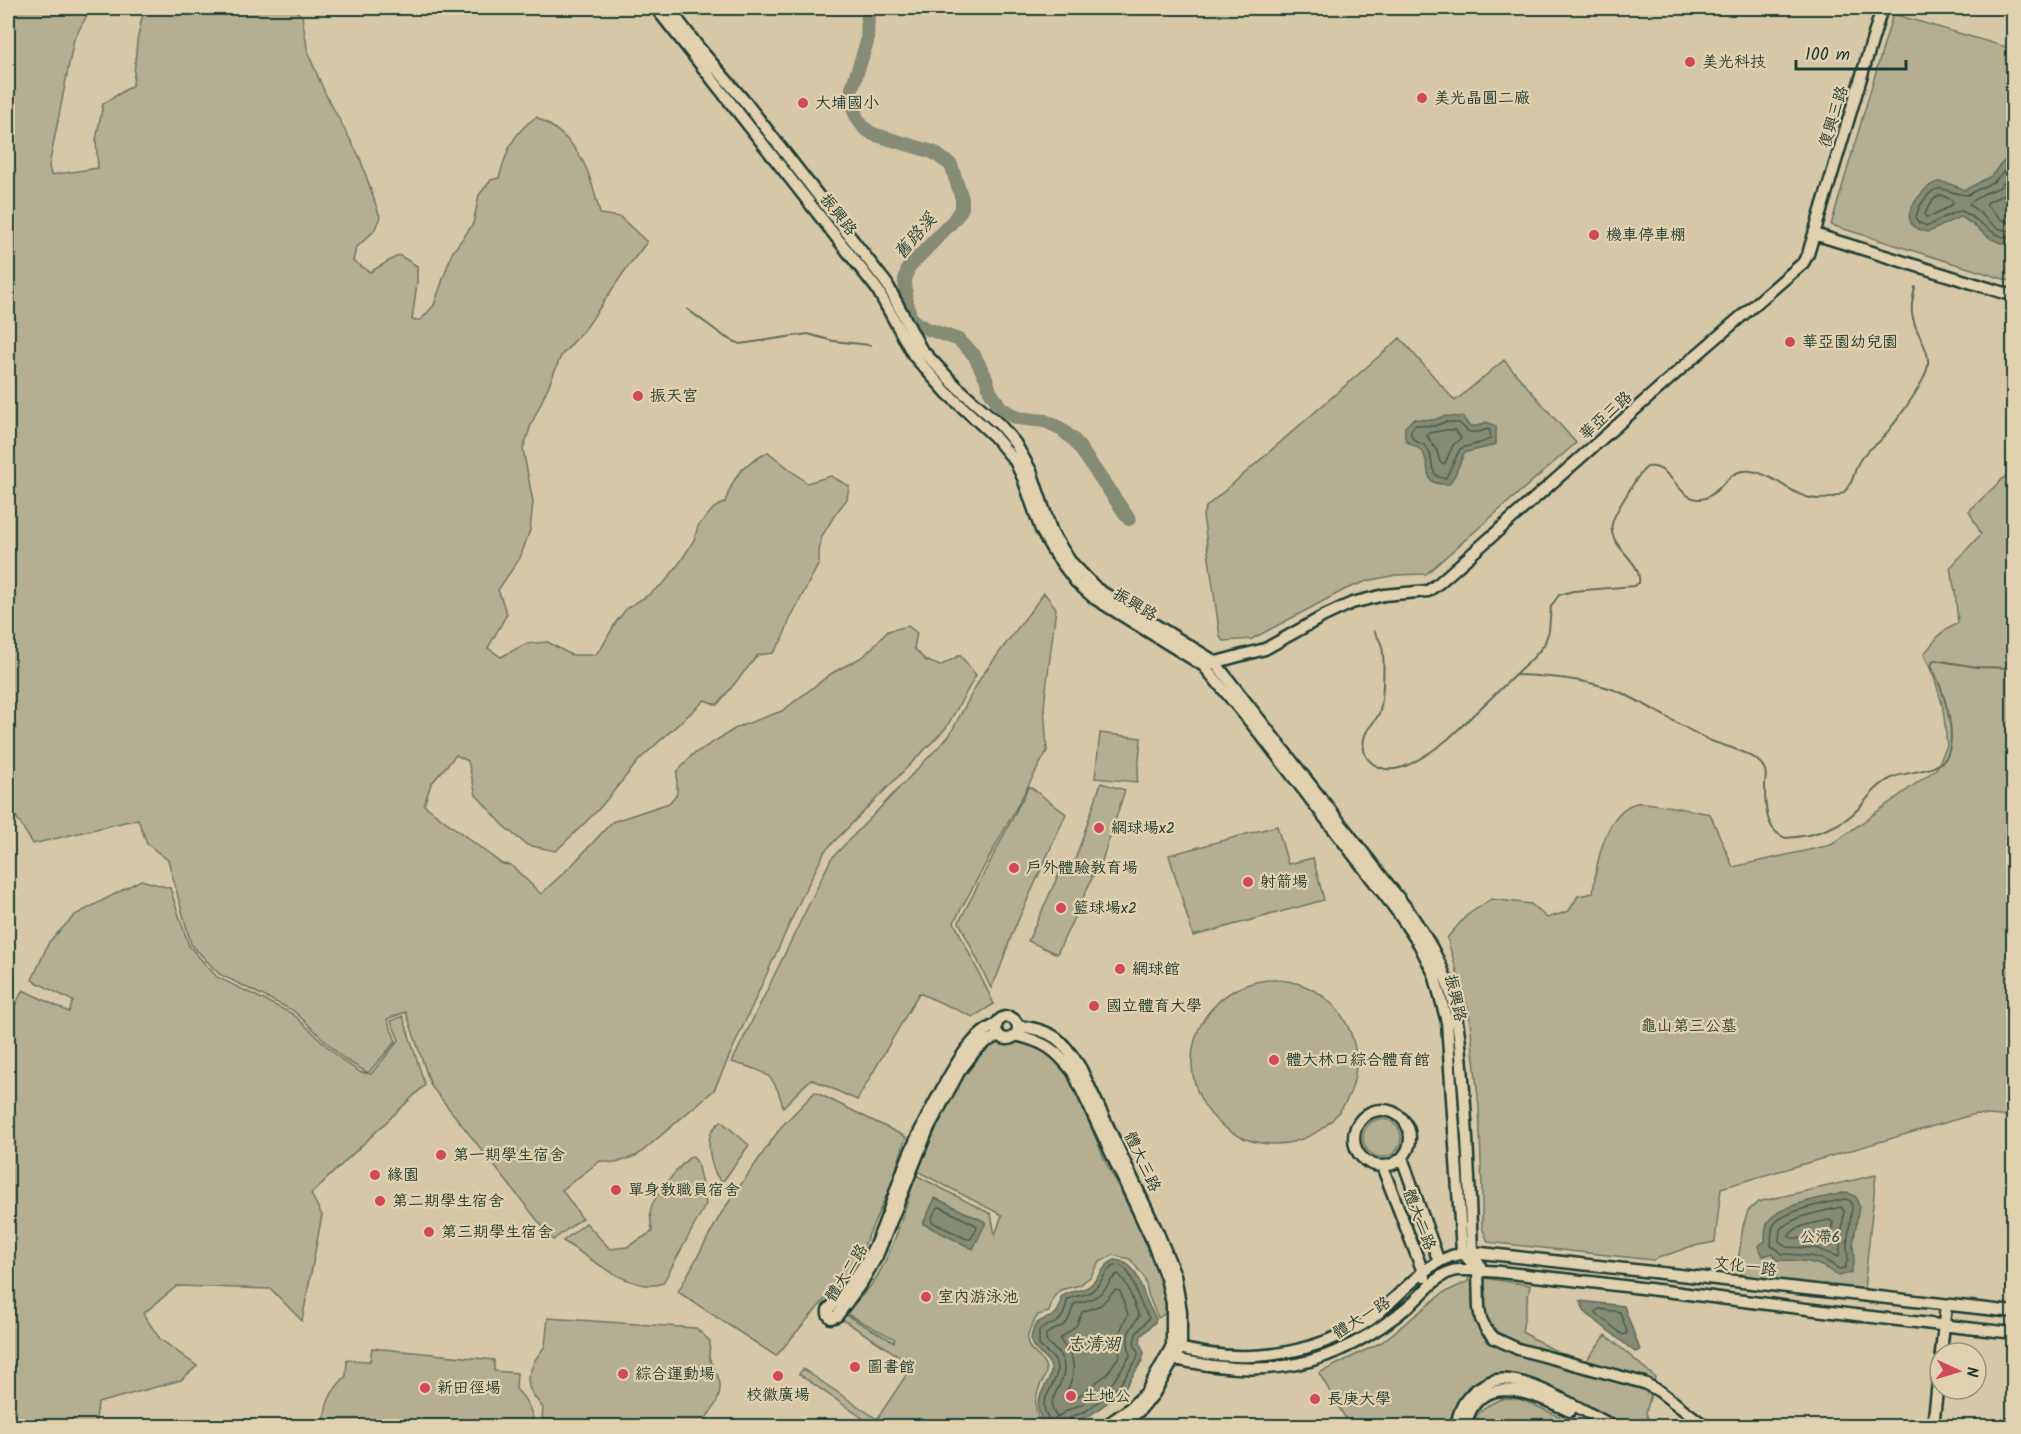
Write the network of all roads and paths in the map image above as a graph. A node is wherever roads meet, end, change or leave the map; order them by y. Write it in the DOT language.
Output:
graph roads {
  1 [pos="656,8"];
  2 [pos="669,8"];
  3 [pos="1882,8"];
  4 [pos="729,92"];
  5 [pos="1814,234"];
  6 [pos="2013,296"];
  7 [pos="1209,664"];
  8 [pos="998,1030"];
  9 [pos="1017,1031"];
  10 [pos="1402,1158"];
  11 [pos="1382,1166"];
  12 [pos="1467,1252"];
  13 [pos="1439,1262"];
  14 [pos="1481,1270"];
  15 [pos="1422,1271"];
  16 [pos="1430,1285"];
  17 [pos="1946,1305"];
  18 [pos="2013,1312"];
  19 [pos="1944,1326"];
  20 [pos="2013,1333"];
  21 [pos="1942,1341"];
  22 [pos="1176,1348"];
  23 [pos="1170,1358"];
  24 [pos="1936,1401"];
  25 [pos="1105,1426"];
  26 [pos="1119,1426"];
  27 [pos="1457,1426"];
  28 [pos="1465,1426"];
  29 [pos="1600,1426"];
  30 [pos="1613,1426"];
  31 [pos="1705,1426"];
  32 [pos="1712,1426"];
  33 [pos="1933,1426"];
  1 -- 4 [label="street, 振興路"];
  2 -- 4 [label="street, 振興路"];
  3 -- 5 [label="street, 復興三路"];
  4 -- 7 [label="street, 振興路"];
  5 -- 6 [label="street"];
  5 -- 7 [label="street, 華亞三路"];
  7 -- 12 [label="street, 振興路"];
  8 -- 8 [label="street, 體大二路"];
  8 -- 9 [label="street"];
  8 -- 9 [label="street"];
  9 -- 22 [label="street, 體大三路"];
  10 -- 11 [label="street"];
  10 -- 11 [label="street"];
  10 -- 13 [label="street, 體大二路"];
  11 -- 15 [label="street, 體大二路"];
  12 -- 13 [label="street, 體大一路"];
  12 -- 14 [label="street"];
  12 -- 17 [label="street, 文化一路"];
  13 -- 15 [label="street, 體大一路"];
  14 -- 16 [label="street, 體大一路"];
  14 -- 19 [label="street, 文化一路"];
  14 -- 31 [label="street"];
  14 -- 32 [label="street"];
  15 -- 16 [label="street, 體大二路"];
  15 -- 22 [label="street, 體大一路"];
  16 -- 23 [label="street, 體大一路"];
  17 -- 18 [label="street, 文化一路"];
  17 -- 19 [label="street"];
  19 -- 20 [label="street, 文化一路"];
  19 -- 21 [label="street"];
  22 -- 23 [label="street"];
  23 -- 25 [label="street"];
  23 -- 26 [label="street"];
  24 -- 33 [label="street"];
  27 -- 30 [label="street"];
  28 -- 29 [label="street"];
}
